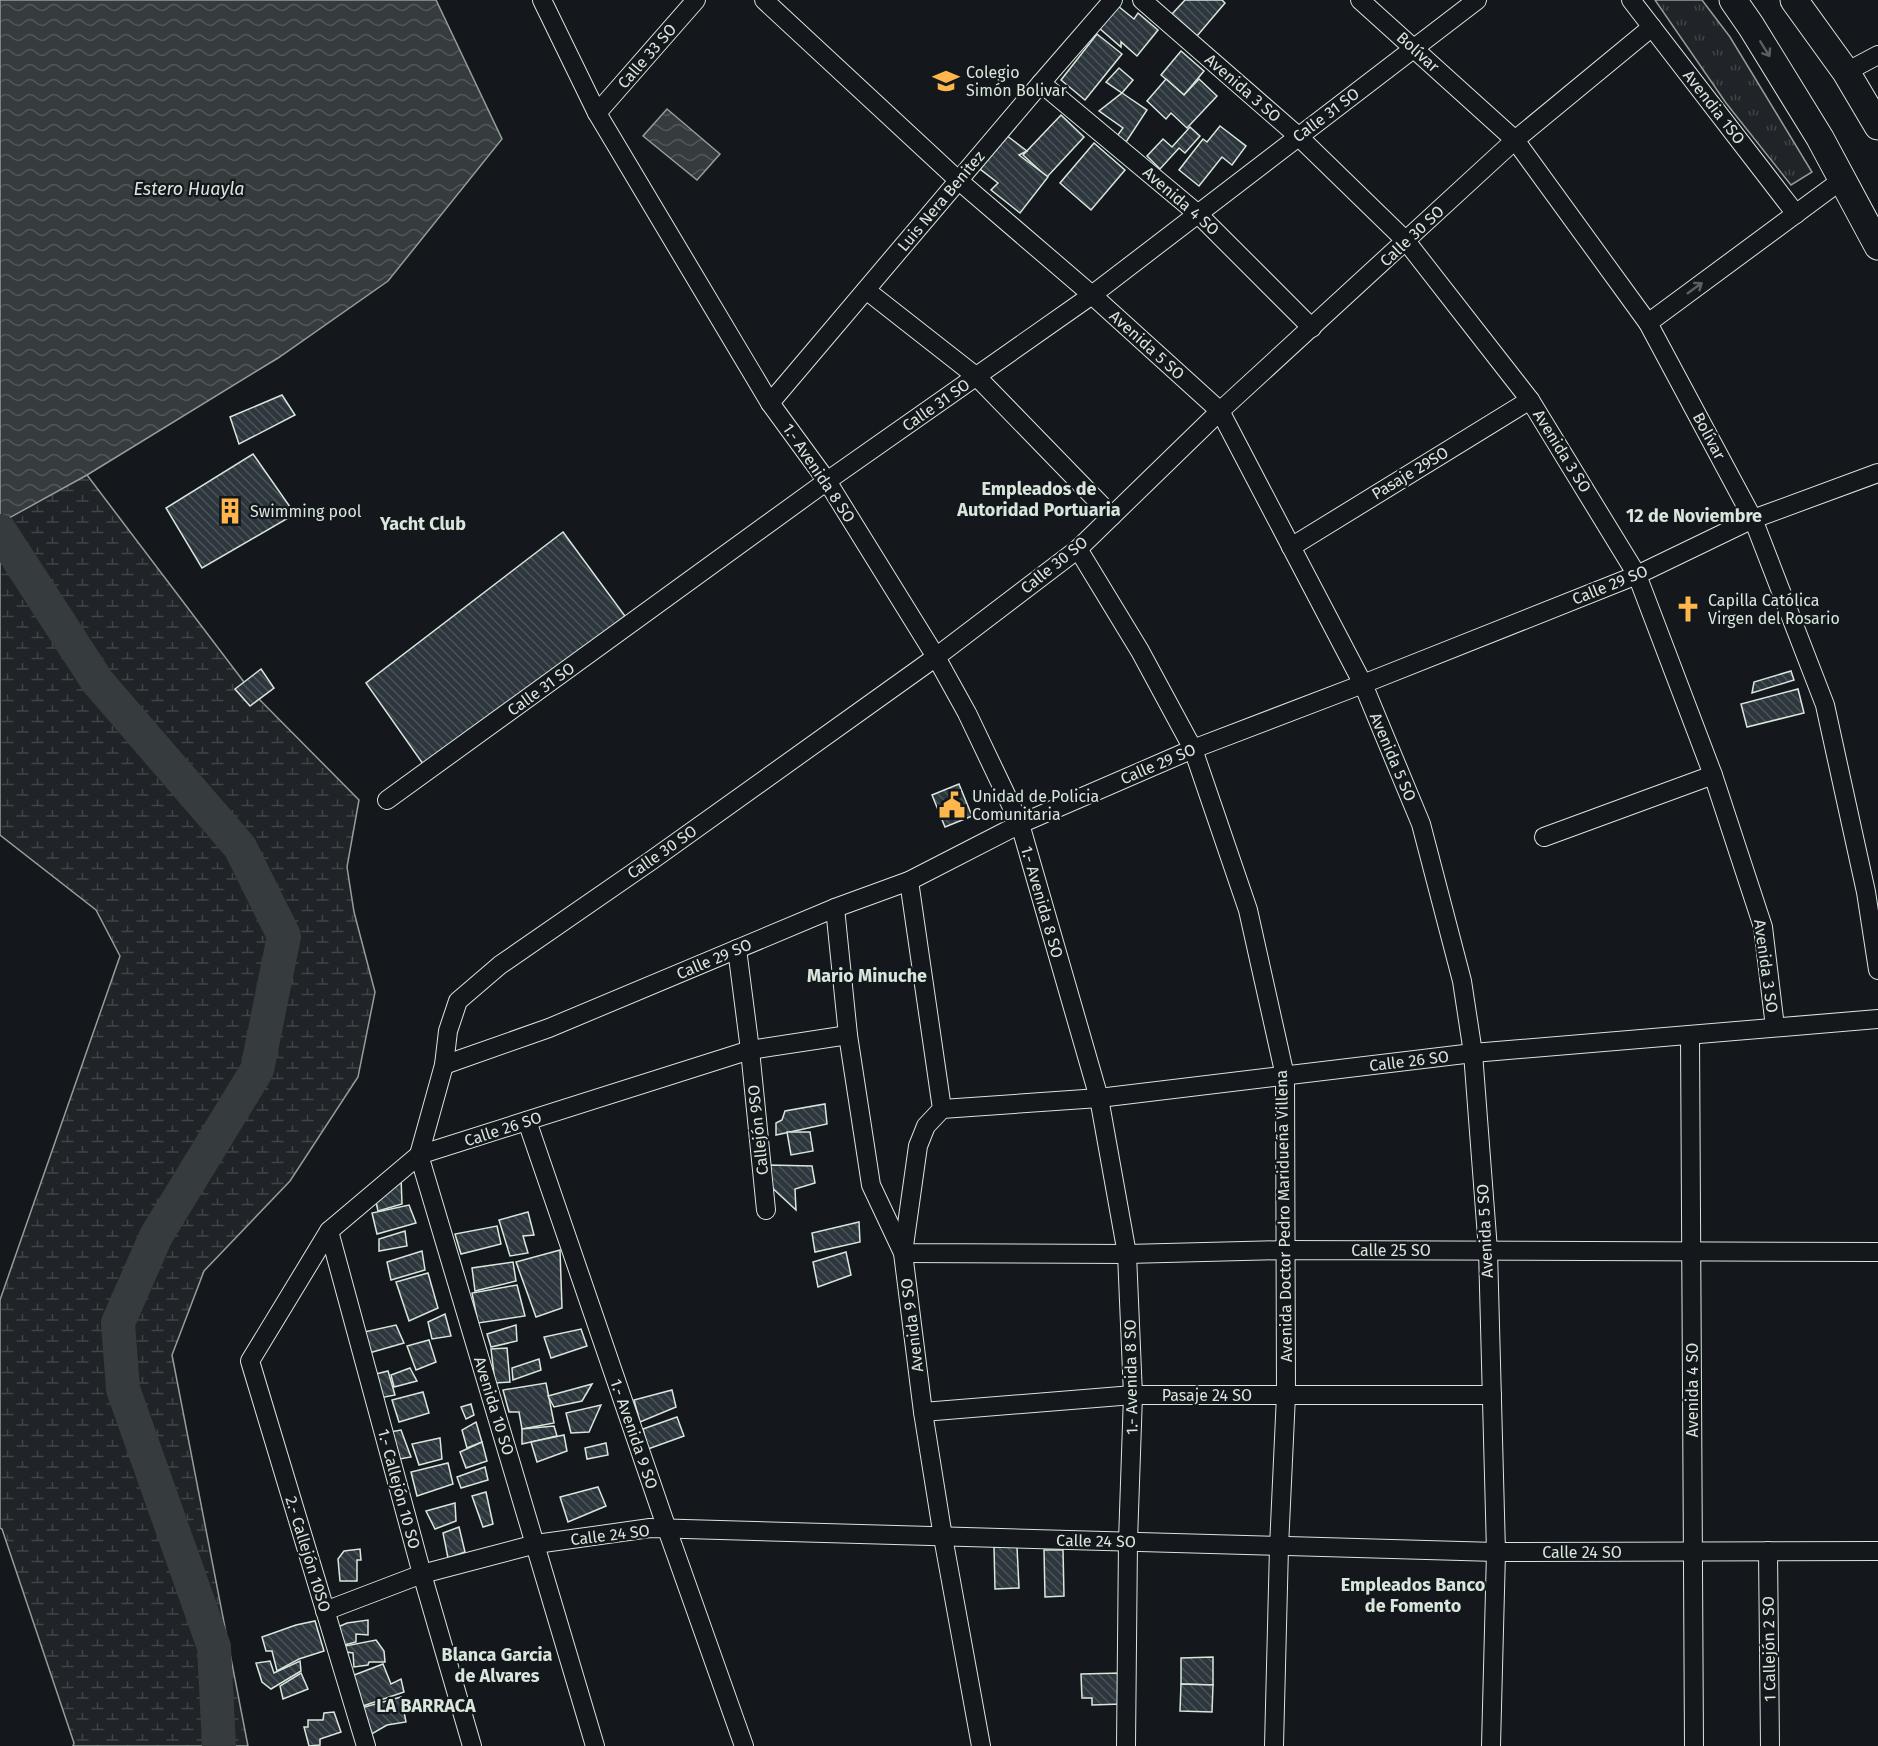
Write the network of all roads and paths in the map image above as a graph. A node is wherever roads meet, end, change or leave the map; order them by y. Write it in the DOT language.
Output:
graph roads {
  1 [pos="542,0"];
  2 [pos="696,0"];
  3 [pos="764,0"];
  4 [pos="1113,0"];
  5 [pos="1142,0"];
  6 [pos="1360,0"];
  7 [pos="1477,0"];
  8 [pos="1631,0"];
  9 [pos="1733,0"];
  10 [pos="1794,0"];
  11 [pos="1652,27"];
  12 [pos="1414,48"];
  13 [pos="1878,55"];
  14 [pos="1846,72"];
  15 [pos="1041,83"];
  16 [pos="597,113"];
  17 [pos="1878,126"];
  18 [pos="1298,135"];
  19 [pos="1515,140"];
  20 [pos="1843,179"];
  21 [pos="958,180"];
  22 [pos="1796,213"];
  23 [pos="1198,214"];
  24 [pos="1406,241"];
  25 [pos="1878,246"];
  26 [pos="866,290"];
  27 [pos="1092,295"];
  28 [pos="1648,323"];
  29 [pos="1312,328"];
  30 [pos="977,377"];
  31 [pos="1530,400"];
  32 [pos="770,403"];
  33 [pos="1220,411"];
  34 [pos="1878,473"];
  35 [pos="827,481"];
  36 [pos="1112,516"];
  37 [pos="1753,519"];
  38 [pos="1291,546"];
  39 [pos="1078,549"];
  40 [pos="1637,575"];
  41 [pos="936,657"];
  42 [pos="1363,684"];
  43 [pos="1193,749"];
  44 [pos="1713,775"];
  45 [pos="387,800"];
  46 [pos="1020,824"];
  47 [pos="1544,837"];
  48 [pos="909,881"];
  49 [pos="835,908"];
  50 [pos="737,949"];
  51 [pos="1878,970"];
  52 [pos="1878,1019"];
  53 [pos="1775,1027"];
  54 [pos="848,1035"];
  55 [pos="1690,1035"];
  56 [pos="750,1050"];
  57 [pos="1473,1053"];
  58 [pos="444,1065"];
  59 [pos="1285,1076"];
  60 [pos="1099,1098"];
  61 [pos="942,1109"];
  62 [pos="527,1121"];
  63 [pos="419,1155"];
  64 [pos="766,1210"];
  65 [pos="329,1231"];
  66 [pos="1286,1250"];
  67 [pos="1488,1250"];
  68 [pos="1691,1251"];
  69 [pos="1878,1252"];
  70 [pos="903,1253"];
  71 [pos="1127,1254"];
  72 [pos="250,1361"];
  73 [pos="1133,1395"];
  74 [pos="1286,1395"];
  75 [pos="1492,1395"];
  76 [pos="923,1412"];
  77 [pos="667,1529"];
  78 [pos="943,1537"];
  79 [pos="1128,1541"];
  80 [pos="536,1544"];
  81 [pos="1279,1547"];
  82 [pos="1768,1551"];
  83 [pos="1878,1551"];
  84 [pos="1496,1552"];
  85 [pos="1693,1552"];
  86 [pos="422,1574"];
  87 [pos="325,1611"];
  88 [pos="366,1746"];
  89 [pos="472,1746"];
  90 [pos="595,1746"];
  91 [pos="744,1746"];
  92 [pos="981,1746"];
  93 [pos="1126,1746"];
  94 [pos="1274,1746"];
  95 [pos="1491,1746"];
  96 [pos="1694,1746"];
  97 [pos="1770,1746"];
  1 -- 16 [label="street, 1.- Avenida 8 SO"];
  2 -- 16 [label="street, Calle 33 SO"];
  3 -- 21 [label="street, Avenida 5 SO"];
  4 -- 15 [label="street, Luis Nera Benitez"];
  5 -- 18 [label="street, Avenida 3 SO"];
  6 -- 12 [label="street, Bolívar"];
  7 -- 12 [label="street, Calle 31 SO"];
  8 -- 11 [label="street, Avendia 1SO"];
  9 -- 20 [label="main road, one-way"];
  10 -- 14 [label="main road"];
  11 -- 19 [label="street, Calle 30 SO"];
  11 -- 22 [label="street, Avendia 1SO"];
  12 -- 18 [label="street, Calle 31 SO"];
  12 -- 19 [label="street, Bolívar"];
  13 -- 14 [label="street"];
  14 -- 17 [label="main road"];
  15 -- 21 [label="street, Luis Nera Benitez"];
  15 -- 23 [label="street, Avenida 4 SO"];
  16 -- 32 [label="street, 1.- Avenida 8 SO"];
  18 -- 23 [label="street, Calle 31 SO"];
  18 -- 24 [label="street, Avenida 3 SO"];
  19 -- 24 [label="street, Calle 30 SO"];
  19 -- 28 [label="street, Bolívar"];
  20 -- 22 [label="street"];
  20 -- 25 [label="main road"];
  21 -- 26 [label="street, Luis Nera Benitez"];
  21 -- 27 [label="street, Avenida 5 SO"];
  28 -- 22 [label="street, one-way"];
  23 -- 27 [label="street, Calle 31 SO"];
  23 -- 29 [label="street, Avenida 4 SO"];
  24 -- 29 [label="street, Calle 30 SO"];
  24 -- 31 [label="street, Avenida 3 SO"];
  26 -- 30 [label="street"];
  26 -- 32 [label="street, Luis Nera Benitez"];
  27 -- 30 [label="street, Calle 31 SO"];
  27 -- 33 [label="street, Avenida 5 SO"];
  28 -- 37 [label="street, Bolívar"];
  29 -- 33 [label="street, Calle 30 SO"];
  30 -- 35 [label="street, Calle 31 SO"];
  30 -- 36 [label="street"];
  31 -- 38 [label="street, Pasaje 29SO"];
  31 -- 40 [label="street, Avenida 3 SO"];
  32 -- 35 [label="street, 1.- Avenida 8 SO"];
  33 -- 36 [label="street, Calle 30 SO"];
  33 -- 38 [label="street, Avenida 5 SO"];
  34 -- 37 [label="street, Calle 29 SO"];
  35 -- 41 [label="street, 1.- Avenida 8 SO"];
  35 -- 45 [label="street, Calle 31 SO"];
  36 -- 39 [label="street, Calle 30 SO"];
  37 -- 40 [label="street, Calle 29 SO"];
  37 -- 51 [label="street, Bolívar"];
  38 -- 42 [label="street, Avenida 5 SO"];
  39 -- 41 [label="street, Calle 30 SO"];
  39 -- 43 [label="street, Avenida Doctor Pedro Maridueña Villena"];
  40 -- 42 [label="street, Calle 29 SO"];
  40 -- 44 [label="street, Avenida 3 SO"];
  41 -- 46 [label="street, 1.- Avenida 8 SO"];
  41 -- 58 [label="street, Calle 30 SO"];
  42 -- 43 [label="street, Calle 29 SO"];
  42 -- 57 [label="street, Avenida 5 SO"];
  43 -- 46 [label="street, Calle 29 SO"];
  43 -- 59 [label="street, Avenida Doctor Pedro Maridueña Villena"];
  44 -- 47 [label="street"];
  44 -- 53 [label="street, Avenida 3 SO"];
  46 -- 48 [label="street, Calle 29 SO"];
  46 -- 60 [label="street, 1.- Avenida 8 SO"];
  48 -- 49 [label="street, Calle 29 SO"];
  48 -- 61 [label="street"];
  49 -- 50 [label="street, Calle 29 SO"];
  49 -- 54 [label="street, Avenida 9 SO"];
  50 -- 56 [label="street, Callejón 9SO"];
  50 -- 58 [label="street, Calle 29 SO"];
  52 -- 53 [label="street, Calle 26 SO"];
  53 -- 55 [label="street, Calle 26 SO"];
  54 -- 56 [label="street, Calle 26 SO"];
  54 -- 70 [label="street, Avenida 9 SO"];
  55 -- 57 [label="street, Calle 26 SO"];
  55 -- 68 [label="street, Avenida 4 SO"];
  56 -- 62 [label="street, Calle 26 SO"];
  56 -- 64 [label="street, Callejón 9SO"];
  57 -- 59 [label="street, Calle 26 SO"];
  57 -- 67 [label="street, Avenida 5 SO"];
  58 -- 63 [label="street"];
  59 -- 60 [label="street, Calle 26 SO"];
  59 -- 66 [label="street, Avenida Doctor Pedro Maridueña Villena"];
  60 -- 61 [label="street, Calle 26 SO"];
  60 -- 71 [label="street, 1.- Avenida 8 SO"];
  61 -- 70 [label="street"];
  62 -- 63 [label="street, Calle 26 SO"];
  62 -- 77 [label="street, 1.- Avenida 9 SO"];
  63 -- 65 [label="street, Calle 26 SO"];
  63 -- 80 [label="street, Avenida 10 SO"];
  65 -- 72 [label="street, Calle 26 SO"];
  65 -- 86 [label="street, 1.- Callejón 10 SO"];
  66 -- 67 [label="street, Calle 25 SO"];
  66 -- 71 [label="street, Calle 25 SO"];
  66 -- 74 [label="street, Avenida Doctor Pedro Maridueña Villena"];
  67 -- 68 [label="street, Calle 25 SO"];
  67 -- 75 [label="street, Avenida 5 SO"];
  68 -- 69 [label="street, Calle 25 SO"];
  68 -- 85 [label="street, Avenida 4 SO"];
  70 -- 71 [label="street, Calle 25 SO"];
  70 -- 76 [label="street, Avenida 9 SO"];
  71 -- 73 [label="street, 1.- Avenida 8 SO"];
  72 -- 87 [label="street, 2.- Callejón 10SO"];
  73 -- 74 [label="street, Pasaje 24 SO"];
  73 -- 76 [label="street, Pasaje 24 SO"];
  73 -- 79 [label="street, 1.- Avenida 8 SO"];
  74 -- 75 [label="street, Pasaje 24 SO"];
  74 -- 81 [label="street, Avenida Doctor Pedro Maridueña Villena"];
  75 -- 84 [label="street, Avenida 5 SO"];
  76 -- 78 [label="street, Avenida 9 SO"];
  77 -- 78 [label="street, Calle 24 SO"];
  77 -- 80 [label="street, Calle 24 SO"];
  77 -- 91 [label="street, 1.- Avenida 9 SO"];
  78 -- 79 [label="street, Calle 24 SO"];
  78 -- 92 [label="street, Avenida 9 SO"];
  79 -- 81 [label="street, Calle 24 SO"];
  79 -- 93 [label="street, 1.- Avenida 8 SO"];
  80 -- 86 [label="street, Calle 24 SO"];
  80 -- 90 [label="street, Avenida 10 SO"];
  81 -- 84 [label="street, Calle 24 SO"];
  81 -- 94 [label="street, Avenida Doctor Pedro Maridueña Villena"];
  82 -- 83 [label="street, Calle 24 SO"];
  82 -- 85 [label="street, Calle 24 SO"];
  82 -- 97 [label="street, 1 Callejón 2 SO"];
  84 -- 85 [label="street, Calle 24 SO"];
  84 -- 95 [label="street, Avenida 5 SO"];
  85 -- 96 [label="street, Avenida 4 SO"];
  86 -- 87 [label="street, Calle 24 SO"];
  86 -- 89 [label="street, 1.- Callejón 10 SO"];
  87 -- 88 [label="street, 2.- Callejón 10SO"];
}
